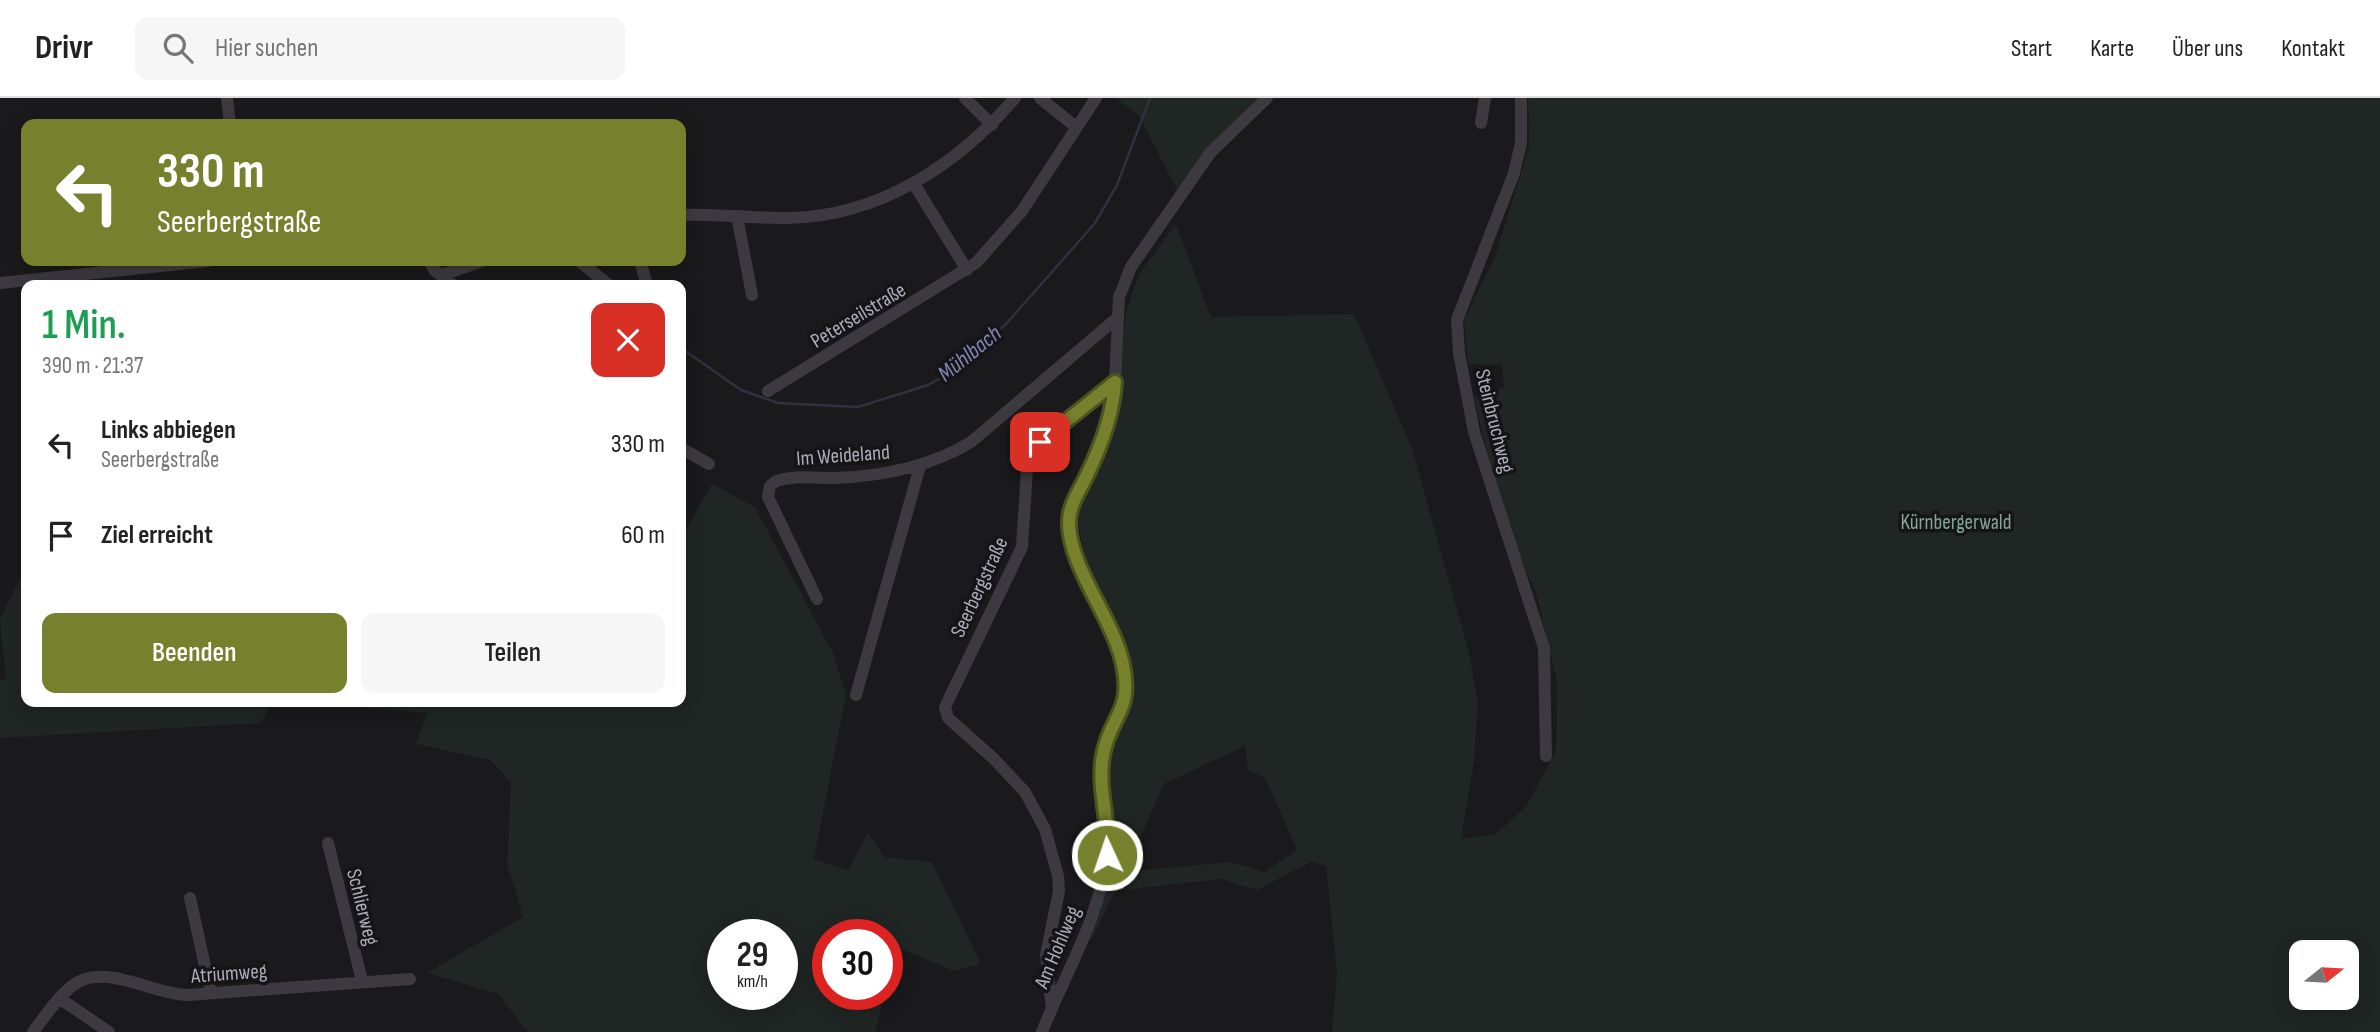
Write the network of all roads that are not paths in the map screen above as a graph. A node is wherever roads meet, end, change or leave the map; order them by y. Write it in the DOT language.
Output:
graph roads {
  1 [pos="227,98"];
  2 [pos="965,98"];
  3 [pos="1015,98"];
  4 [pos="1040,98"];
  5 [pos="1096,98"];
  6 [pos="1267,98"];
  7 [pos="1485,98"];
  8 [pos="1521,98"];
  9 [pos="229,119"];
  10 [pos="1480,123"];
  11 [pos="992,125"];
  12 [pos="1076,127"];
  13 [pos="914,184"];
  14 [pos="686,215"];
  15 [pos="737,216"];
  16 [pos="161,266"];
  17 [pos="432,266"];
  18 [pos="468,266"];
  19 [pos="585,266"];
  20 [pos="967,270"];
  21 [pos="442,275"];
  22 [pos="28,280"];
  23 [pos="448,280"];
  24 [pos="603,280"];
  25 [pos="21,281"];
  26 [pos="0,283"];
  27 [pos="752,295"];
  28 [pos="1117,318"];
  29 [pos="1115,382"];
  30 [pos="768,391"];
  31 [pos="686,451"];
  32 [pos="709,464"];
  33 [pos="920,466"];
  34 [pos="817,598"];
  35 [pos="856,695"];
  36 [pos="1546,756"];
  37 [pos="328,843"];
  38 [pos="190,898"];
  39 [pos="410,979"];
  40 [pos="362,981"];
  41 [pos="211,993"];
  42 [pos="59,998"];
  43 [pos="1052,1009"];
  44 [pos="33,1032"];
  45 [pos="109,1032"];
  46 [pos="1042,1032"];
  1 -- 9 [label="street"];
  2 -- 11 [label="street"];
  3 -- 11 [label="street"];
  4 -- 12 [label="street"];
  5 -- 12 [label="street, Peterseilstraße"];
  6 -- 28 [label="street"];
  7 -- 10 [label="street"];
  8 -- 36 [label="street, Steinbruchweg"];
  11 -- 13 [label="street"];
  12 -- 20 [label="street, Peterseilstraße"];
  13 -- 15 [label="street"];
  13 -- 20 [label="street"];
  14 -- 15 [label="street"];
  15 -- 27 [label="street"];
  16 -- 22 [label="street"];
  17 -- 21 [label="street"];
  18 -- 21 [label="street"];
  19 -- 24 [label="street"];
  20 -- 30 [label="street, Peterseilstraße"];
  21 -- 23 [label="street"];
  25 -- 26 [label="street"];
  28 -- 29 [label="street"];
  28 -- 33 [label="street, Im Weideland"];
  29 -- 43 [label="street, Am Hohlweg"];
  29 -- 43 [label="street, Seerbergstraße"];
  31 -- 32 [label="street"];
  33 -- 34 [label="street, Im Weideland"];
  33 -- 35 [label="street, Im Weideland"];
  37 -- 40 [label="street, Schlierweg"];
  38 -- 41 [label="street"];
  39 -- 40 [label="street, Atriumweg"];
  40 -- 41 [label="street, Atriumweg"];
  41 -- 42 [label="street, Atriumweg"];
  42 -- 44 [label="street, Atriumweg"];
  42 -- 45 [label="street"];
  43 -- 46 [label="street, Am Hohlweg"];
}
